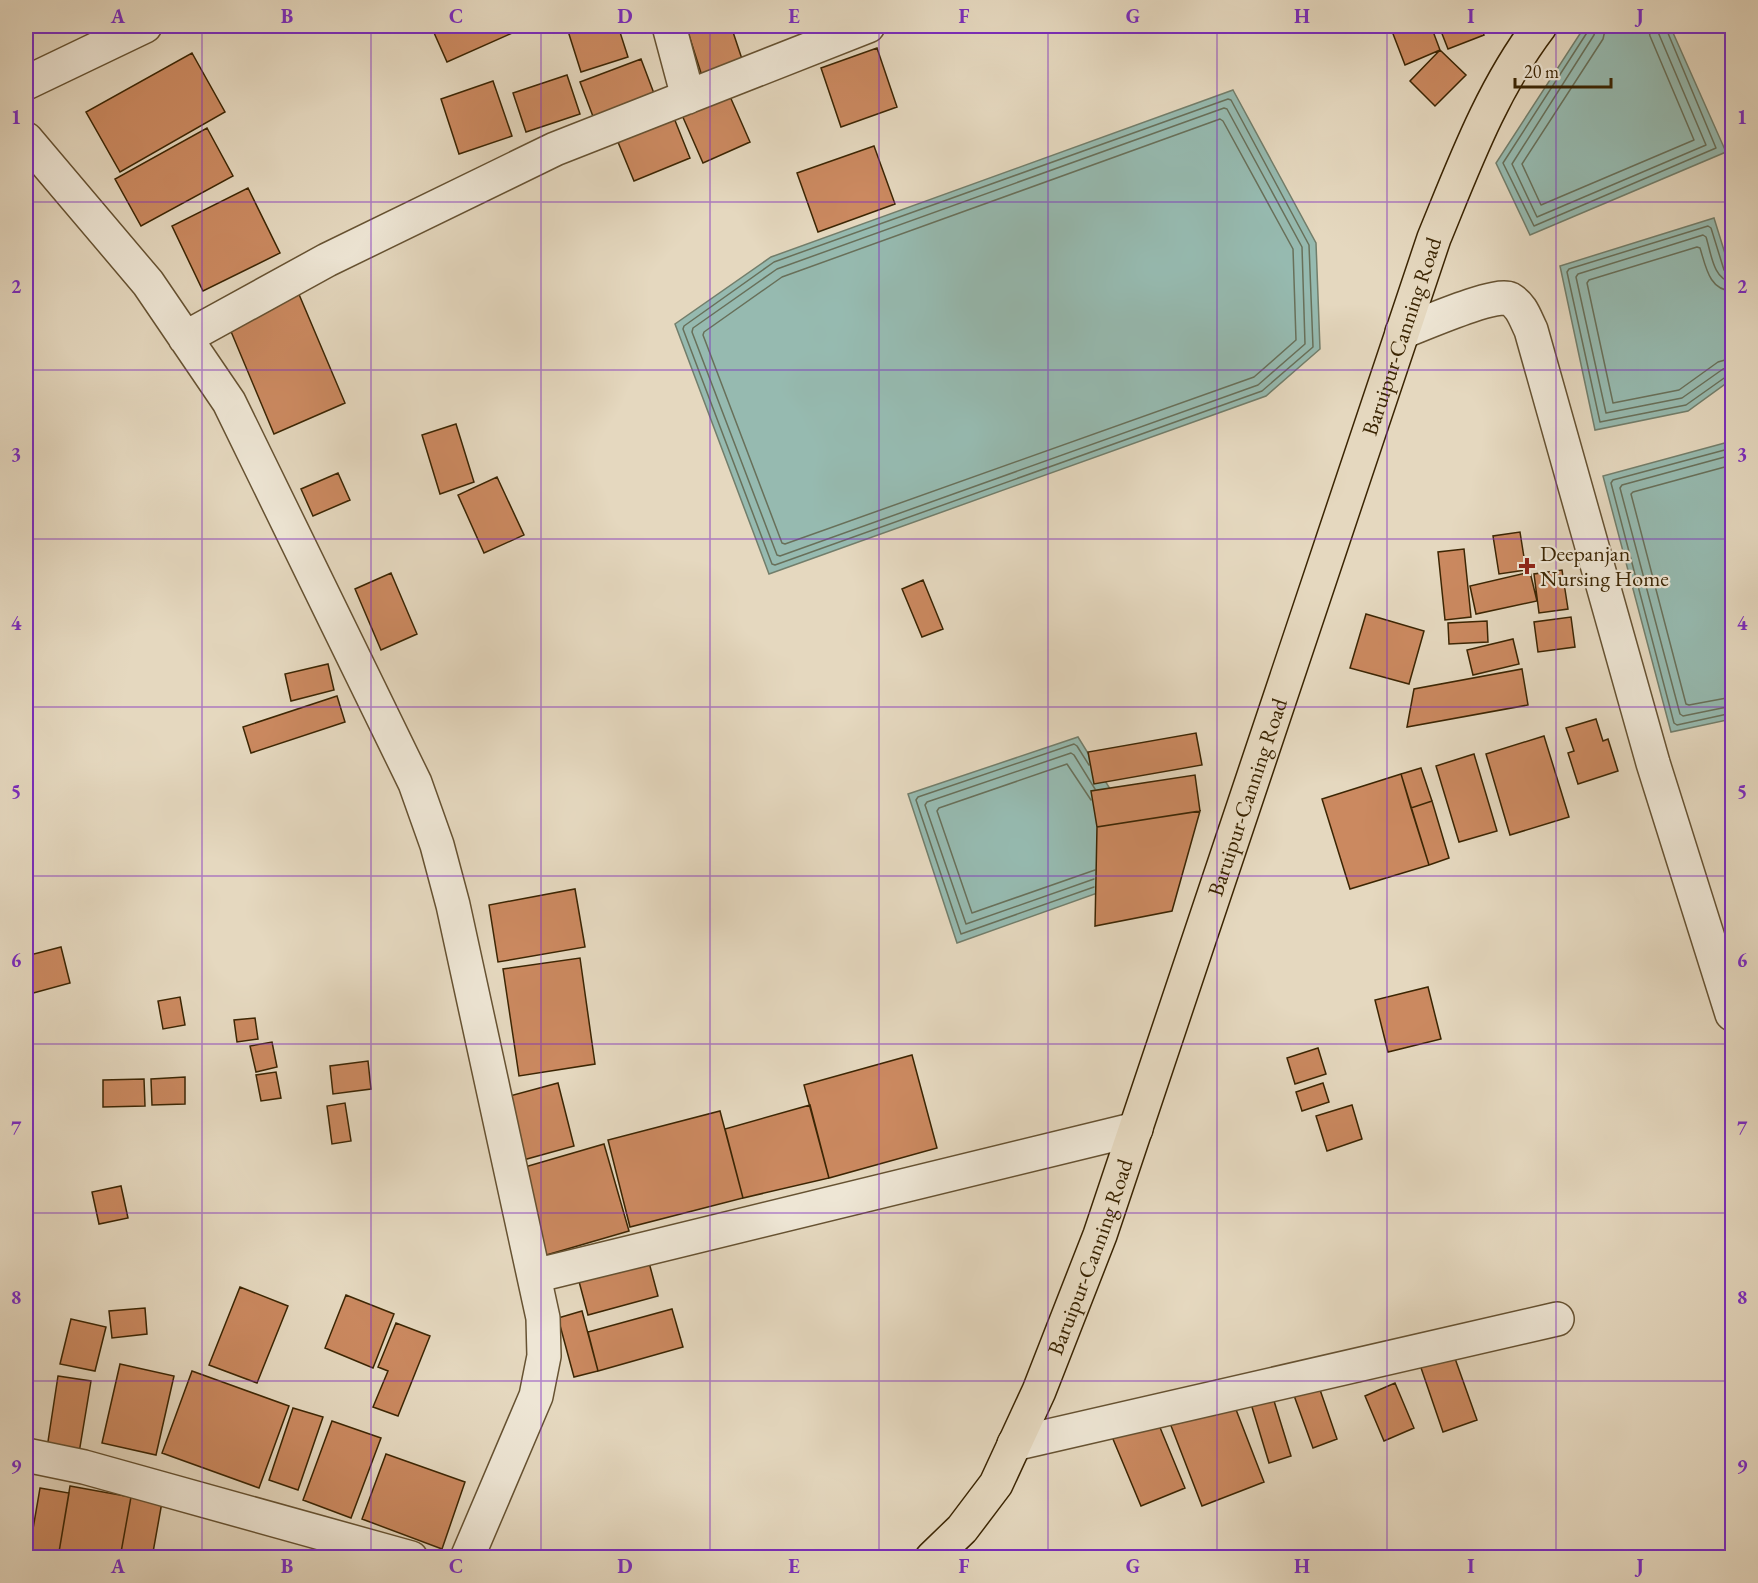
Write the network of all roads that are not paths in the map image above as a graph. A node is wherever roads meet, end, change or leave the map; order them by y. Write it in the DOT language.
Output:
graph roads {
  1 [pos="145,26"];
  2 [pos="669,26"];
  3 [pos="868,26"];
  4 [pos="1540,26"];
  5 [pos="26,83"];
  6 [pos="688,97"];
  7 [pos="26,139"];
  8 [pos="1402,332"];
  9 [pos="185,338"];
  10 [pos="1732,1014"];
  11 [pos="1136,1129"];
  12 [pos="534,1276"];
  13 [pos="1557,1319"];
  14 [pos="1014,1444"];
  15 [pos="26,1455"];
  16 [pos="411,1557"];
  17 [pos="467,1557"];
  18 [pos="932,1557"];
  1 -- 5 [label="street"];
  2 -- 6 [label="street"];
  3 -- 6 [label="street"];
  4 -- 8 [label="main road, Baruipur-Canning Road"];
  6 -- 9 [label="street"];
  7 -- 9 [label="street"];
  8 -- 10 [label="street"];
  8 -- 11 [label="main road, Baruipur-Canning Road"];
  9 -- 12 [label="street"];
  11 -- 12 [label="street"];
  11 -- 14 [label="main road, Baruipur-Canning Road"];
  12 -- 17 [label="street"];
  13 -- 14 [label="street"];
  14 -- 18 [label="main road, Baruipur-Canning Road"];
  15 -- 16 [label="street"];
}
